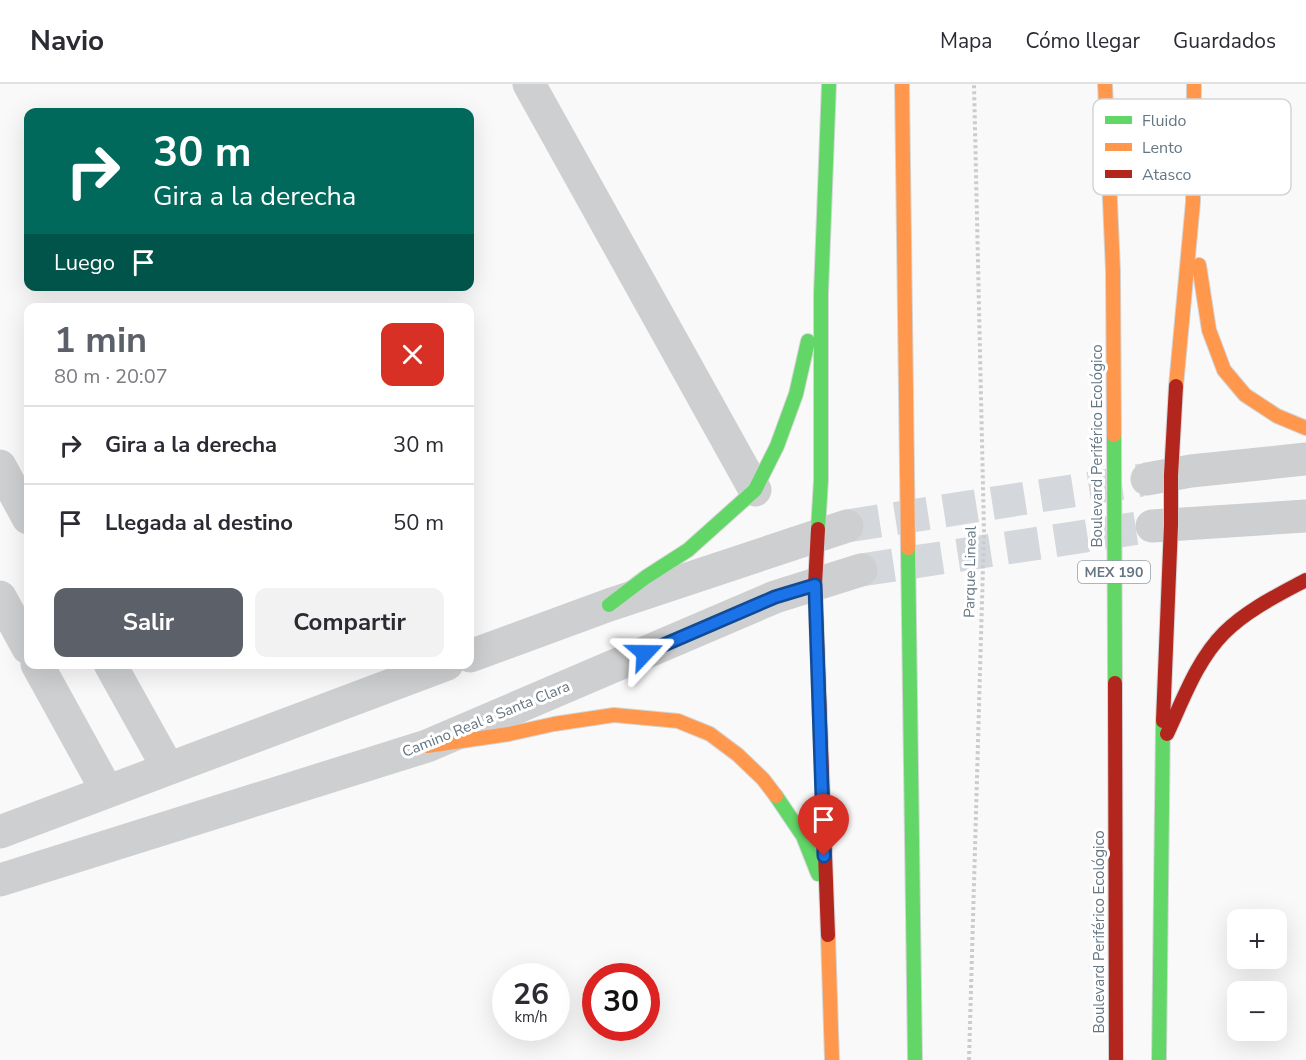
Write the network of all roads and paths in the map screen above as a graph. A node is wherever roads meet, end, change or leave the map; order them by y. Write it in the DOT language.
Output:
graph roads {
  1 [pos="529,84"];
  2 [pos="829,84"];
  3 [pos="902,84"];
  4 [pos="974,84"];
  5 [pos="1105,84"];
  6 [pos="1194,84"];
  7 [pos="1106,99"];
  8 [pos="1194,99"];
  9 [pos="1110,195"];
  10 [pos="1193,195"];
  11 [pos="1193,202"];
  12 [pos="821,293"];
  13 [pos="1306,428"];
  14 [pos="1306,459"];
  15 [pos="0,466"];
  16 [pos="1159,477"];
  17 [pos="755,490"];
  18 [pos="24,511"];
  19 [pos="1306,516"];
  20 [pos="1161,526"];
  21 [pos="832,531"];
  22 [pos="861,570"];
  23 [pos="1306,580"];
  24 [pos="815,585"];
  25 [pos="0,597"];
  26 [pos="609,605"];
  27 [pos="24,641"];
  28 [pos="474,655"];
  29 [pos="40,669"];
  30 [pos="113,669"];
  31 [pos="434,669"];
  32 [pos="1162,744"];
  33 [pos="427,746"];
  34 [pos="168,768"];
  35 [pos="107,791"];
  36 [pos="0,832"];
  37 [pos="0,880"];
  38 [pos="826,901"];
  39 [pos="832,1060"];
  40 [pos="915,1060"];
  41 [pos="969,1060"];
  42 [pos="1116,1060"];
  43 [pos="1159,1060"];
  1 -- 17 [label="street"];
  2 -- 12 [label="highway"];
  3 -- 40 [label="highway"];
  4 -- 41 [label="path, Parque Lineal"];
  5 -- 7 [label="highway, Boulevard Periférico Ecológico / MEX 190"];
  6 -- 8 [label="highway"];
  9 -- 42 [label="highway, Boulevard Periférico Ecológico / MEX 190"];
  10 -- 11 [label="highway"];
  11 -- 13 [label="highway"];
  11 -- 16 [label="highway"];
  12 -- 17 [label="highway"];
  12 -- 21 [label="highway"];
  14 -- 16 [label="street"];
  15 -- 18 [label="street"];
  16 -- 20 [label="highway"];
  17 -- 26 [label="highway"];
  19 -- 20 [label="street"];
  20 -- 32 [label="highway"];
  21 -- 24 [label="highway"];
  21 -- 26 [label="street"];
  22 -- 24 [label="street, Camino Real a Santa Clara"];
  23 -- 32 [label="highway"];
  24 -- 33 [label="street, Camino Real a Santa Clara"];
  24 -- 38 [label="highway"];
  25 -- 27 [label="street"];
  26 -- 28 [label="street"];
  29 -- 35 [label="street"];
  30 -- 34 [label="street"];
  31 -- 34 [label="street"];
  32 -- 43 [label="highway"];
  33 -- 37 [label="street, Camino Real a Santa Clara"];
  33 -- 38 [label="highway"];
  34 -- 35 [label="street"];
  35 -- 36 [label="street"];
  38 -- 39 [label="highway"];
}
